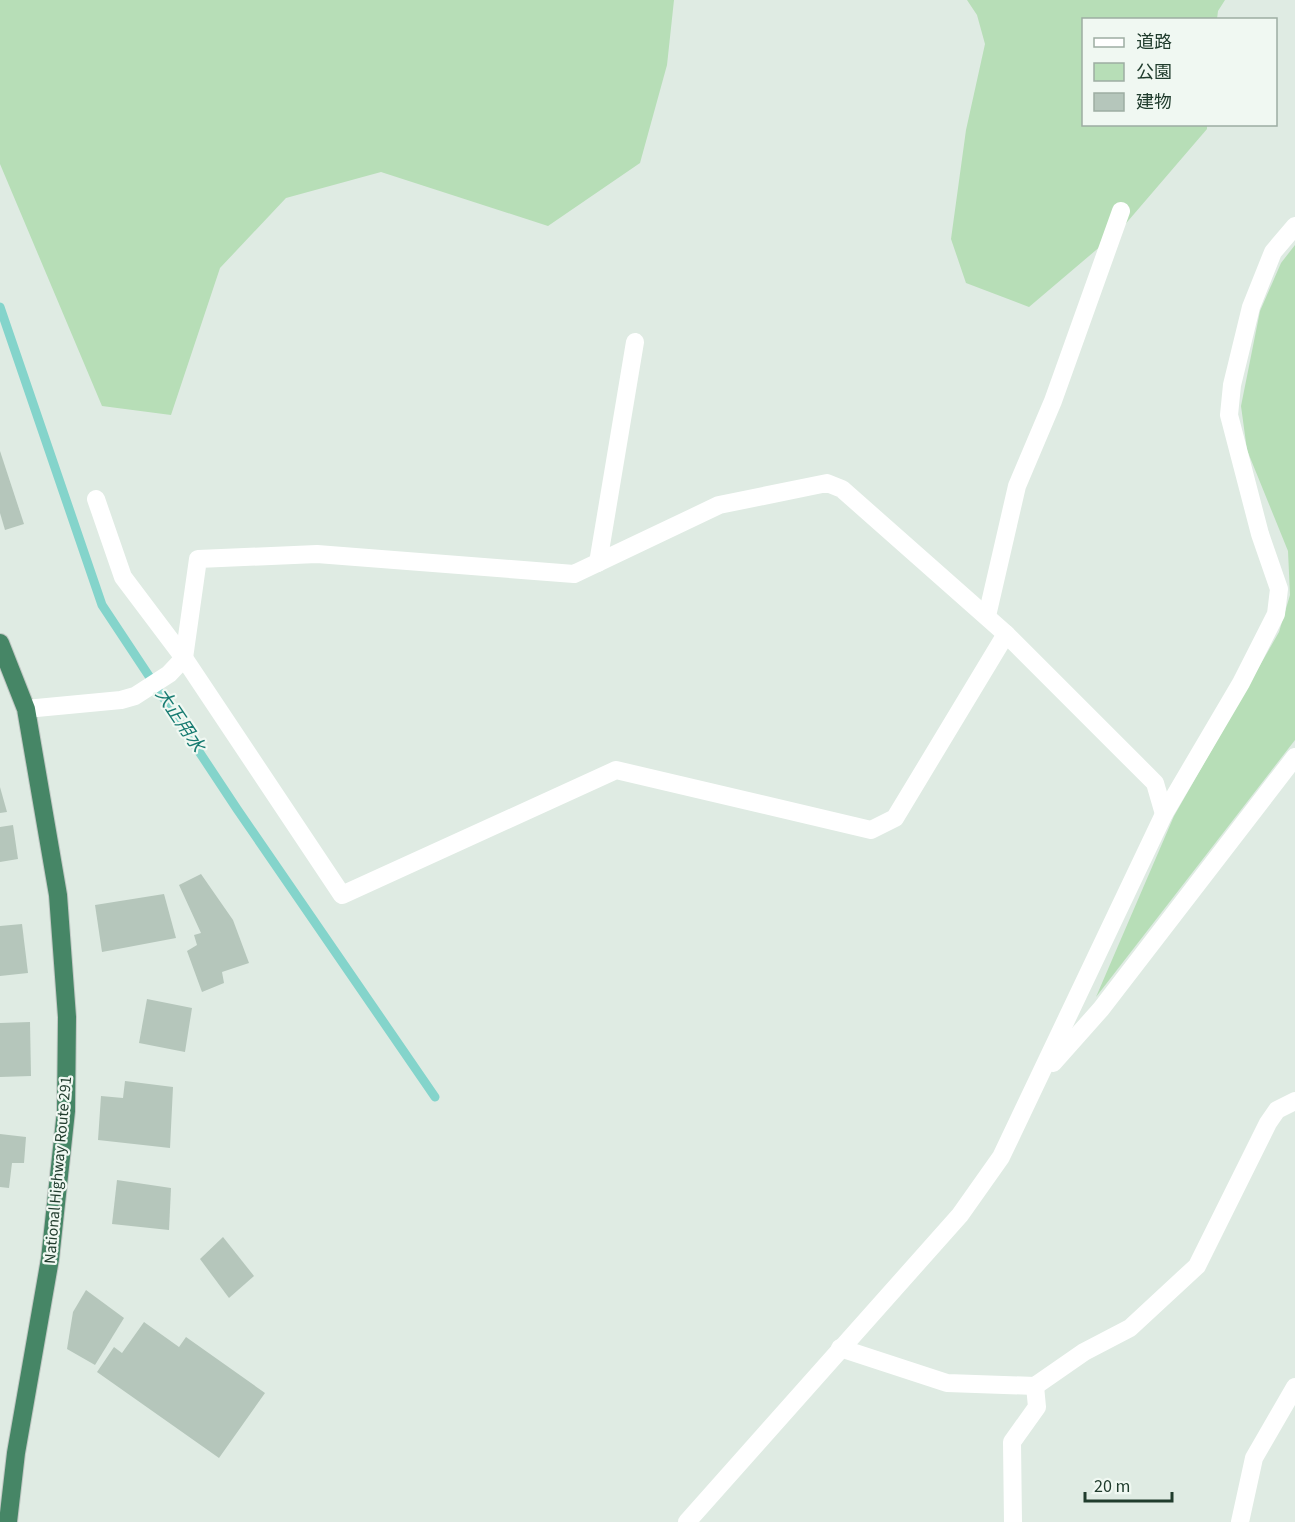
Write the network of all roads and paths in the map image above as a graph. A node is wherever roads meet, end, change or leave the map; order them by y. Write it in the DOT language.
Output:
graph roads {
  1 [pos="1121,211"];
  2 [pos="1295,226"];
  3 [pos="635,342"];
  4 [pos="96,499"];
  5 [pos="598,563"];
  6 [pos="987,616"];
  7 [pos="1006,634"];
  8 [pos="0,643"];
  9 [pos="184,658"];
  10 [pos="26,709"];
  11 [pos="1295,757"];
  12 [pos="1164,814"];
  13 [pos="1037,1079"];
  14 [pos="1295,1101"];
  15 [pos="840,1348"];
  16 [pos="1035,1386"];
  17 [pos="1295,1387"];
  18 [pos="8,1522"];
  19 [pos="687,1522"];
  20 [pos="1013,1522"];
  21 [pos="1240,1522"];
  1 -- 6 [label="street"];
  2 -- 12 [label="street"];
  3 -- 5 [label="street"];
  4 -- 9 [label="street"];
  5 -- 6 [label="street"];
  5 -- 9 [label="street"];
  6 -- 7 [label="street"];
  7 -- 9 [label="street"];
  7 -- 12 [label="street"];
  8 -- 10 [label="highway, National Highway Route 291"];
  9 -- 10 [label="street"];
  10 -- 18 [label="highway, National Highway Route 291"];
  11 -- 13 [label="street"];
  12 -- 13 [label="street"];
  13 -- 15 [label="street"];
  14 -- 16 [label="street"];
  15 -- 16 [label="street"];
  15 -- 19 [label="street"];
  16 -- 20 [label="street"];
  17 -- 21 [label="street"];
}
